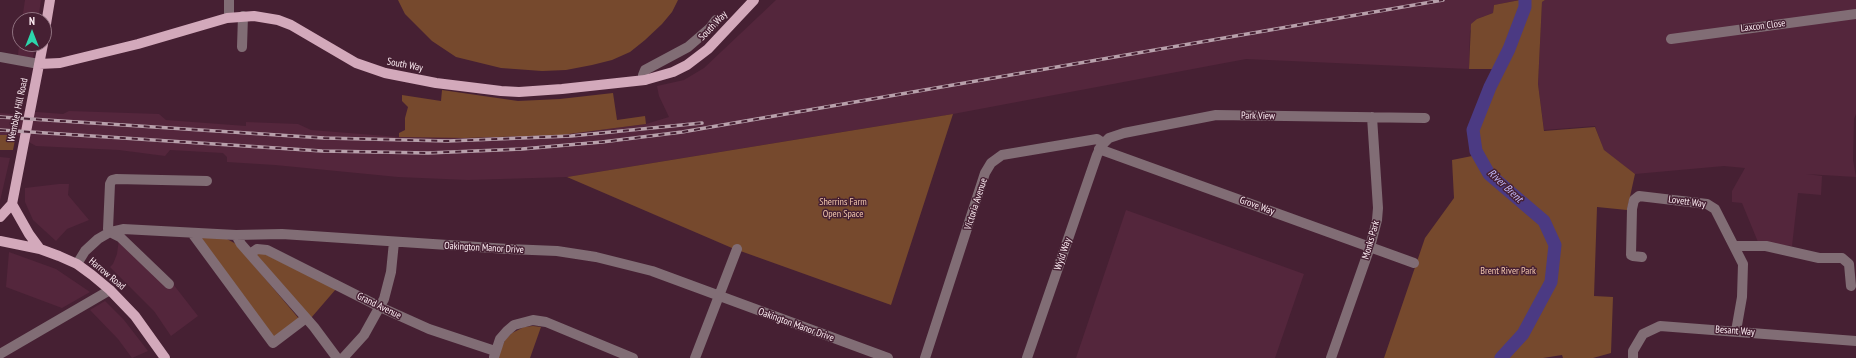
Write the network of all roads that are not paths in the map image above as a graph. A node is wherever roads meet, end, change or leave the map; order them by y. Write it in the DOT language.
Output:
graph roads {
  1 [pos="50,0"];
  2 [pos="229,0"];
  3 [pos="754,0"];
  4 [pos="48,12"];
  5 [pos="229,12"];
  6 [pos="1856,14"];
  7 [pos="243,16"];
  8 [pos="716,20"];
  9 [pos="1671,39"];
  10 [pos="242,47"];
  11 [pos="41,52"];
  12 [pos="0,56"];
  13 [pos="39,64"];
  14 [pos="645,80"];
  15 [pos="1372,117"];
  16 [pos="1425,118"];
  17 [pos="1101,146"];
  18 [pos="207,182"];
  19 [pos="12,204"];
  20 [pos="0,217"];
  21 [pos="110,232"];
  22 [pos="192,233"];
  23 [pos="236,235"];
  24 [pos="254,235"];
  25 [pos="5,242"];
  26 [pos="394,242"];
  27 [pos="1735,246"];
  28 [pos="1370,247"];
  29 [pos="40,249"];
  30 [pos="737,249"];
  31 [pos="267,250"];
  32 [pos="250,254"];
  33 [pos="1637,256"];
  34 [pos="1414,263"];
  35 [pos="77,264"];
  36 [pos="169,284"];
  37 [pos="1851,286"];
  38 [pos="110,290"];
  39 [pos="720,297"];
  40 [pos="380,307"];
  41 [pos="306,318"];
  42 [pos="1736,331"];
  43 [pos="1856,341"];
  44 [pos="0,354"];
  45 [pos="494,355"];
  46 [pos="161,357"];
  47 [pos="337,358"];
  48 [pos="343,358"];
  49 [pos="633,358"];
  50 [pos="695,358"];
  51 [pos="888,358"];
  52 [pos="925,358"];
  53 [pos="1027,358"];
  54 [pos="1331,358"];
  55 [pos="1633,358"];
  1 -- 4 [label="main road"];
  2 -- 5 [label="street"];
  3 -- 14 [label="main road, South Way"];
  6 -- 9 [label="street, Laxcon Close"];
  7 -- 10 [label="street"];
  7 -- 13 [label="main road, South Way"];
  7 -- 14 [label="main road, South Way"];
  8 -- 14 [label="street"];
  11 -- 13 [label="main road, Wembley Hill Road"];
  12 -- 13 [label="street"];
  13 -- 19 [label="main road, Wembley Hill Road"];
  15 -- 16 [label="street, Park View"];
  15 -- 17 [label="street, Park View"];
  15 -- 28 [label="street, Monks Park"];
  17 -- 28 [label="street, Grove Way"];
  17 -- 52 [label="street, Victoria Avenue"];
  17 -- 53 [label="street, Wyld Way"];
  18 -- 21 [label="street"];
  19 -- 20 [label="main road"];
  19 -- 29 [label="main road"];
  21 -- 22 [label="street, Oakington Manor Drive"];
  21 -- 35 [label="street, Oakington Manor Drive"];
  21 -- 36 [label="street"];
  22 -- 23 [label="street, Oakington Manor Drive"];
  22 -- 41 [label="street"];
  23 -- 24 [label="street, Oakington Manor Drive"];
  23 -- 32 [label="street"];
  24 -- 26 [label="street, Oakington Manor Drive"];
  24 -- 31 [label="street, Grand Avenue"];
  25 -- 29 [label="main road, Harrow Road"];
  26 -- 39 [label="street, Oakington Manor Drive"];
  26 -- 40 [label="street"];
  27 -- 33 [label="street, Lovett Way"];
  27 -- 37 [label="street"];
  27 -- 42 [label="street, Lovett Way"];
  28 -- 34 [label="street, Grove Way"];
  28 -- 54 [label="street, Monks Park"];
  29 -- 35 [label="main road, Harrow Road"];
  30 -- 39 [label="street"];
  31 -- 32 [label="street"];
  31 -- 40 [label="street, Grand Avenue"];
  32 -- 41 [label="street"];
  35 -- 38 [label="main road, Harrow Road"];
  38 -- 44 [label="street"];
  38 -- 46 [label="main road, Harrow Road"];
  39 -- 50 [label="street"];
  39 -- 51 [label="street, Oakington Manor Drive"];
  40 -- 45 [label="street, Grand Avenue"];
  40 -- 48 [label="street"];
  41 -- 47 [label="street"];
  42 -- 43 [label="street, Besant Way"];
  42 -- 55 [label="street, Besant Way"];
  45 -- 49 [label="street"];
}
